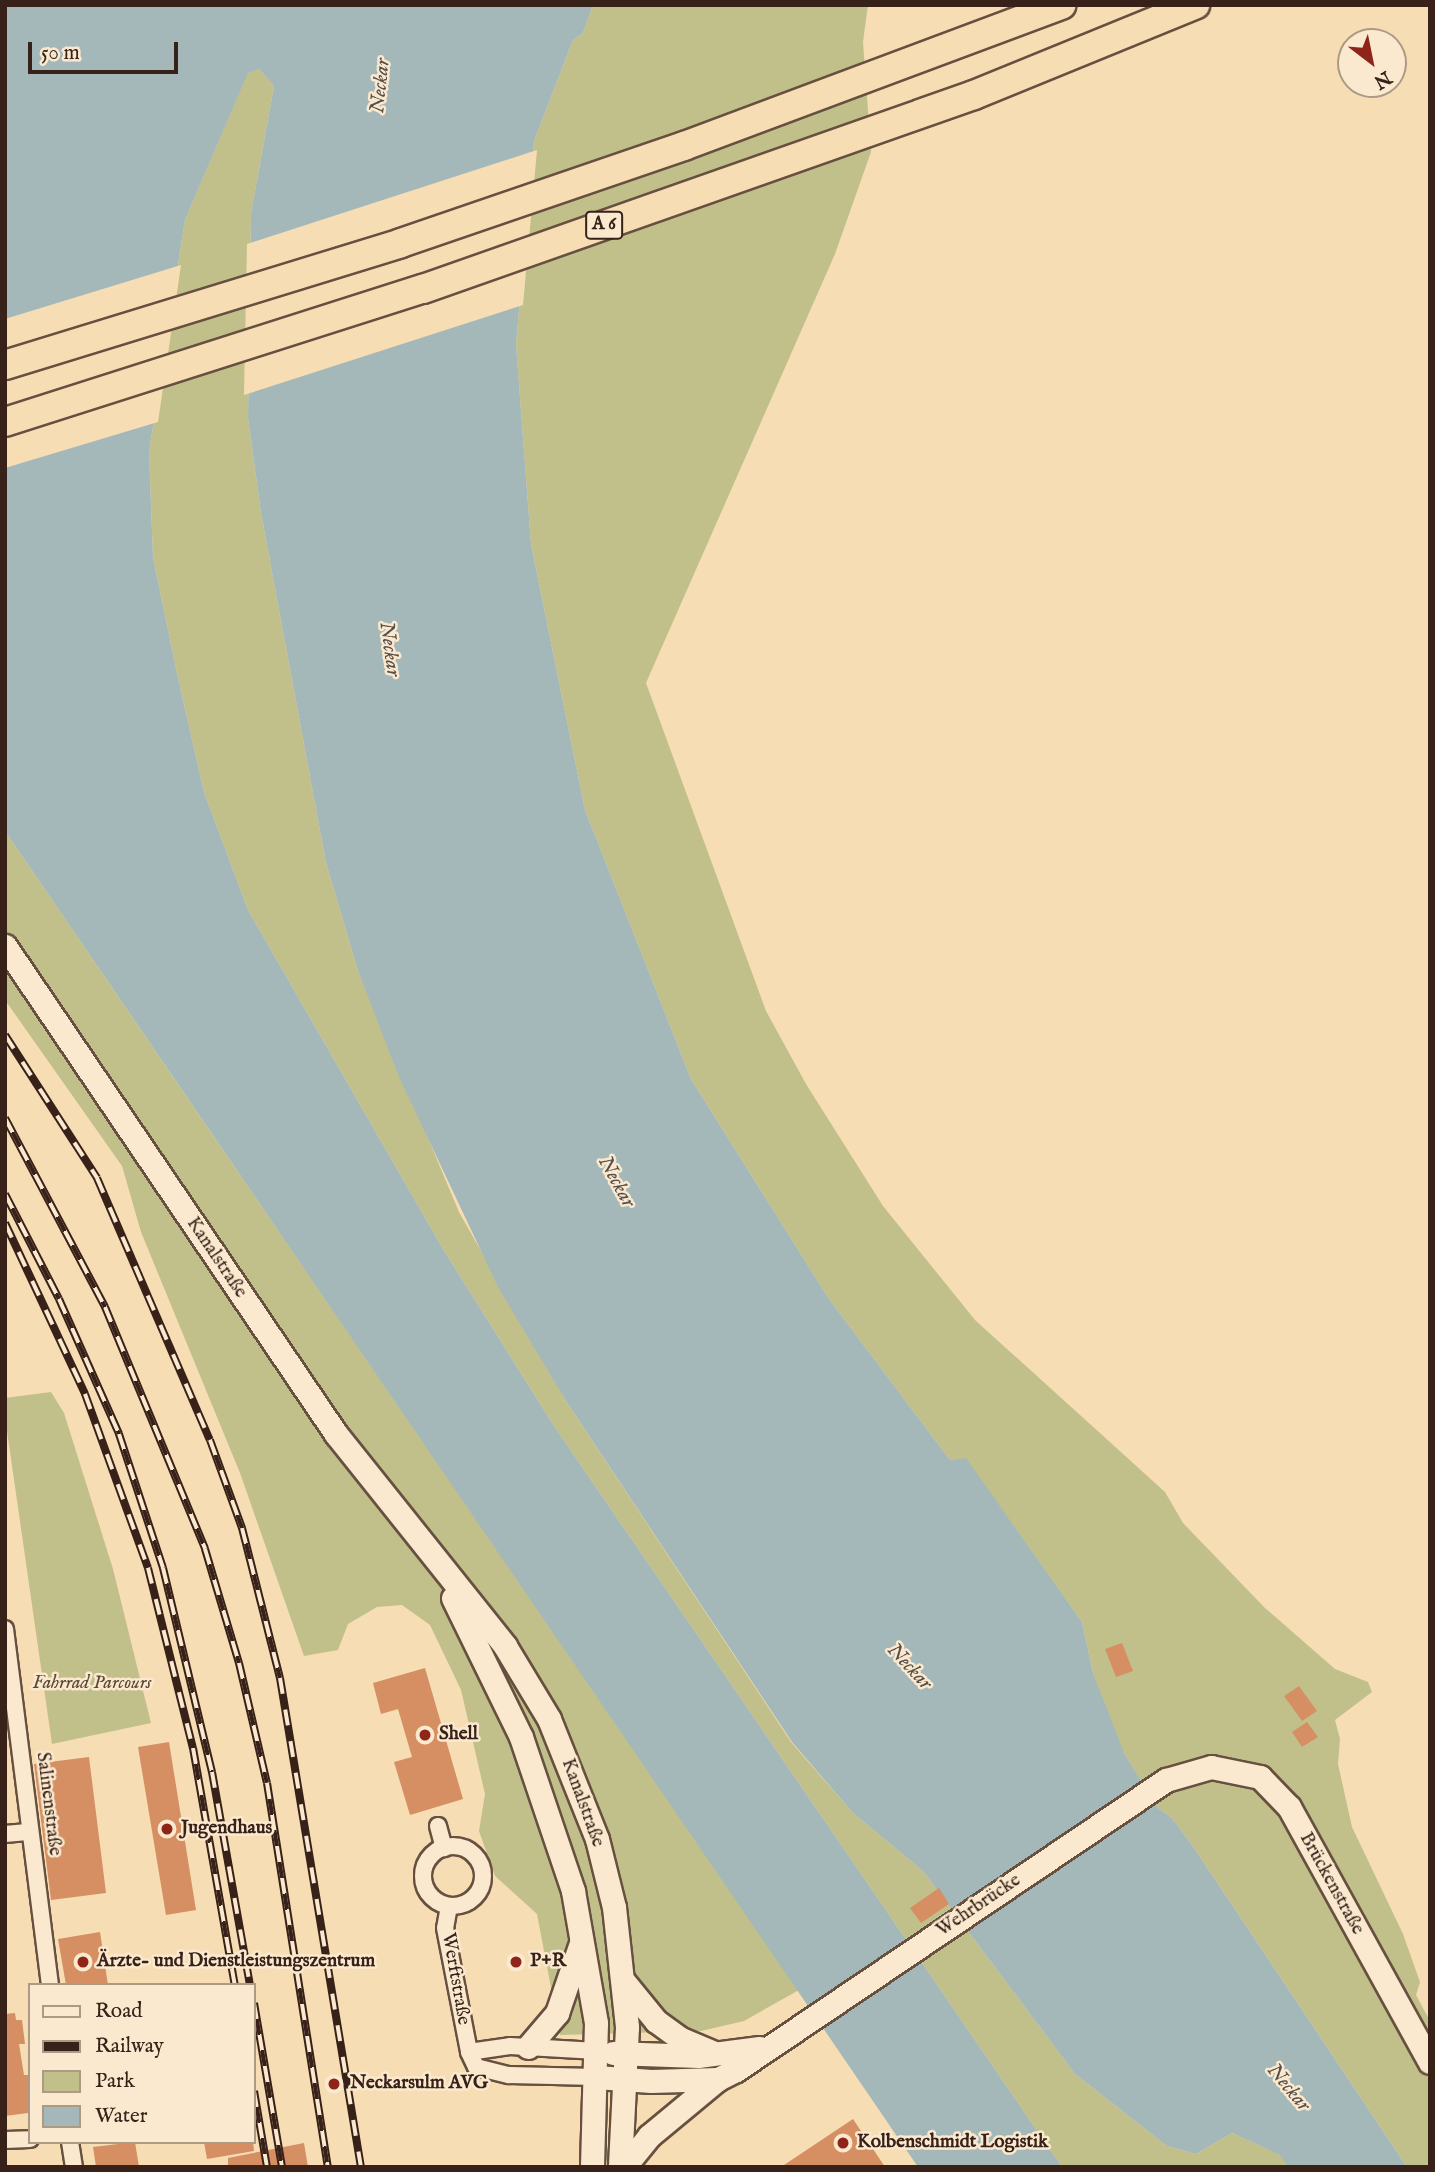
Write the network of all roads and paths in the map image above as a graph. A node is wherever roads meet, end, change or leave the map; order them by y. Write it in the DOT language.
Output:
graph roads {
  1 [pos="1061,5"];
  2 [pos="1195,5"];
  3 [pos="5,365"];
  4 [pos="5,422"];
  5 [pos="5,946"];
  6 [pos="436,1564"];
  7 [pos="5,1629"];
  8 [pos="1188,1770"];
  9 [pos="438,1826"];
  10 [pos="30,1832"];
  11 [pos="5,1834"];
  12 [pos="444,1848"];
  13 [pos="449,1906"];
  14 [pos="583,1937"];
  15 [pos="50,1983"];
  16 [pos="625,1983"];
  17 [pos="773,2045"];
  18 [pos="528,2047"];
  19 [pos="597,2051"];
  20 [pos="469,2052"];
  21 [pos="627,2054"];
  22 [pos="720,2055"];
  23 [pos="1430,2063"];
  24 [pos="597,2077"];
  25 [pos="718,2078"];
  26 [pos="626,2079"];
  27 [pos="28,2139"];
  28 [pos="5,2140"];
  29 [pos="70,2144"];
  30 [pos="74,2167"];
  31 [pos="592,2167"];
  32 [pos="622,2167"];
  1 -- 3 [label="highway"];
  2 -- 4 [label="highway, A 6"];
  5 -- 6 [label="main road, Kanalstraße"];
  6 -- 14 [label="main road, Kanalstraße"];
  6 -- 16 [label="main road, Kanalstraße"];
  7 -- 10 [label="street, Salinenstraße"];
  8 -- 17 [label="main road, Wehrbrücke"];
  8 -- 23 [label="main road, Brückenstraße"];
  9 -- 12 [label="street"];
  10 -- 11 [label="street"];
  10 -- 15 [label="street, Salinenstraße"];
  12 -- 13 [label="street, Werftstraße"];
  12 -- 13 [label="street, Werftstraße"];
  13 -- 20 [label="street, Werftstraße"];
  14 -- 18 [label="main road"];
  14 -- 19 [label="main road, Kanalstraße"];
  16 -- 21 [label="main road, Kanalstraße"];
  16 -- 22 [label="main road"];
  17 -- 22 [label="main road"];
  17 -- 25 [label="main road"];
  18 -- 19 [label="street, Werftstraße"];
  18 -- 20 [label="street, Werftstraße"];
  19 -- 21 [label="main road"];
  19 -- 24 [label="main road, Kanalstraße"];
  20 -- 24 [label="street, Werftstraße"];
  21 -- 22 [label="main road"];
  21 -- 26 [label="main road, Kanalstraße"];
  24 -- 26 [label="main road"];
  24 -- 31 [label="main road"];
  25 -- 26 [label="main road"];
  25 -- 32 [label="main road"];
  26 -- 32 [label="main road"];
  27 -- 28 [label="street"];
  29 -- 30 [label="street"];
}
